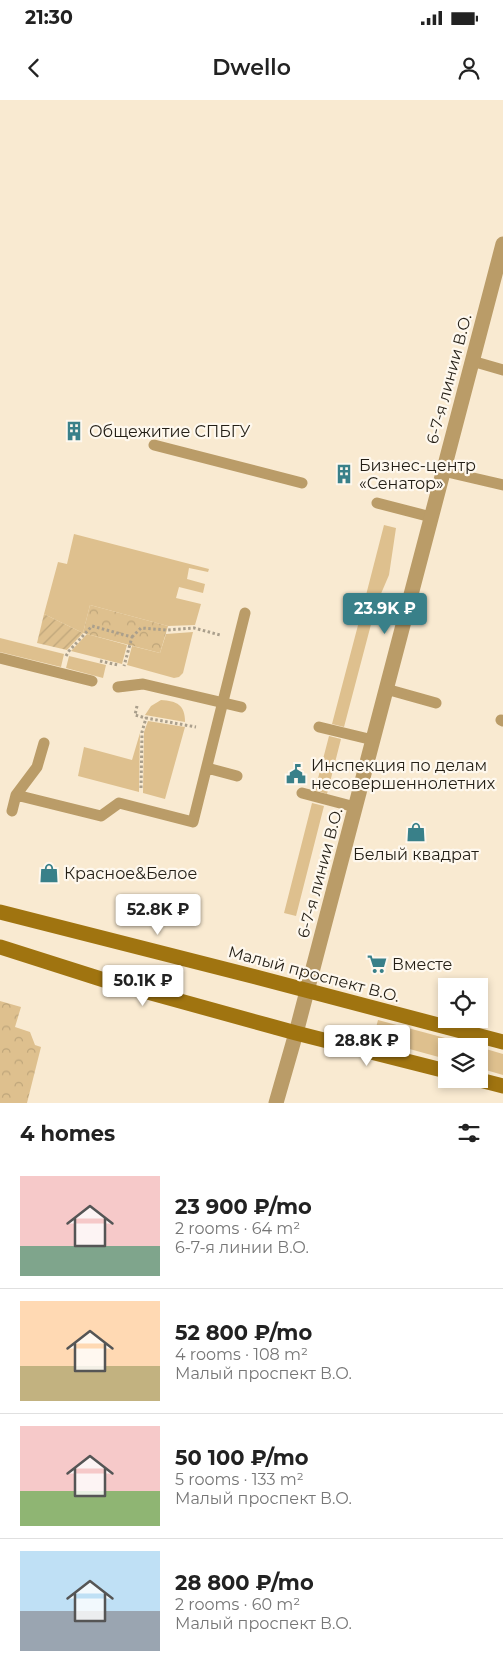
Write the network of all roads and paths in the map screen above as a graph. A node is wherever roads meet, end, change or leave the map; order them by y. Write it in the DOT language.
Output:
graph roads {
  1 [pos="503,244"];
  2 [pos="472,361"];
  3 [pos="503,370"];
  4 [pos="154,445"];
  5 [pos="443,471"];
  6 [pos="302,483"];
  7 [pos="503,485"];
  8 [pos="377,503"];
  9 [pos="431,517"];
  10 [pos="245,613"];
  11 [pos="132,636"];
  12 [pos="238,640"];
  13 [pos="67,653"];
  14 [pos="0,658"];
  15 [pos="125,665"];
  16 [pos="92,681"];
  17 [pos="118,687"];
  18 [pos="386,689"];
  19 [pos="223,703"];
  20 [pos="436,703"];
  21 [pos="241,707"];
  22 [pos="319,727"];
  23 [pos="216,730"];
  24 [pos="373,740"];
  25 [pos="44,743"];
  26 [pos="207,768"];
  27 [pos="237,776"];
  28 [pos="302,793"];
  29 [pos="16,795"];
  30 [pos="355,807"];
  31 [pos="141,809"];
  32 [pos="12,811"];
  33 [pos="0,912"];
  34 [pos="0,947"];
  35 [pos="307,991"];
  36 [pos="296,1033"];
  37 [pos="503,1042"];
  38 [pos="438,1069"];
  39 [pos="488,1082"];
  40 [pos="503,1086"];
  41 [pos="276,1103"];
  1 -- 2 [label="street, 6-7-я линии В.О."];
  2 -- 3 [label="lane"];
  2 -- 5 [label="street, 6-7-я линии В.О."];
  4 -- 6 [label="lane"];
  5 -- 7 [label="lane"];
  5 -- 9 [label="street, 6-7-я линии В.О."];
  8 -- 9 [label="lane"];
  9 -- 18 [label="street, 6-7-я линии В.О."];
  10 -- 12 [label="lane"];
  11 -- 12 [label="path"];
  11 -- 13 [label="path"];
  11 -- 15 [label="path"];
  12 -- 19 [label="lane"];
  14 -- 16 [label="lane"];
  17 -- 19 [label="lane"];
  18 -- 20 [label="lane"];
  18 -- 24 [label="street, 6-7-я линии В.О."];
  19 -- 21 [label="lane"];
  19 -- 23 [label="lane"];
  22 -- 24 [label="lane"];
  23 -- 26 [label="lane"];
  23 -- 31 [label="path"];
  24 -- 30 [label="street, 6-7-я линии В.О."];
  25 -- 29 [label="lane"];
  26 -- 27 [label="lane"];
  26 -- 31 [label="lane"];
  28 -- 30 [label="lane"];
  29 -- 31 [label="lane"];
  29 -- 32 [label="lane"];
  30 -- 35 [label="street, 6-7-я линии В.О."];
  33 -- 35 [label="main road, Малый проспект В.О."];
  34 -- 36 [label="main road"];
  35 -- 36 [label="street, 6-7-я линии В.О."];
  35 -- 37 [label="main road, Малый проспект В.О."];
  36 -- 38 [label="main road"];
  36 -- 41 [label="street, 6-7-я линии В.О."];
  39 -- 40 [label="main road"];
}
